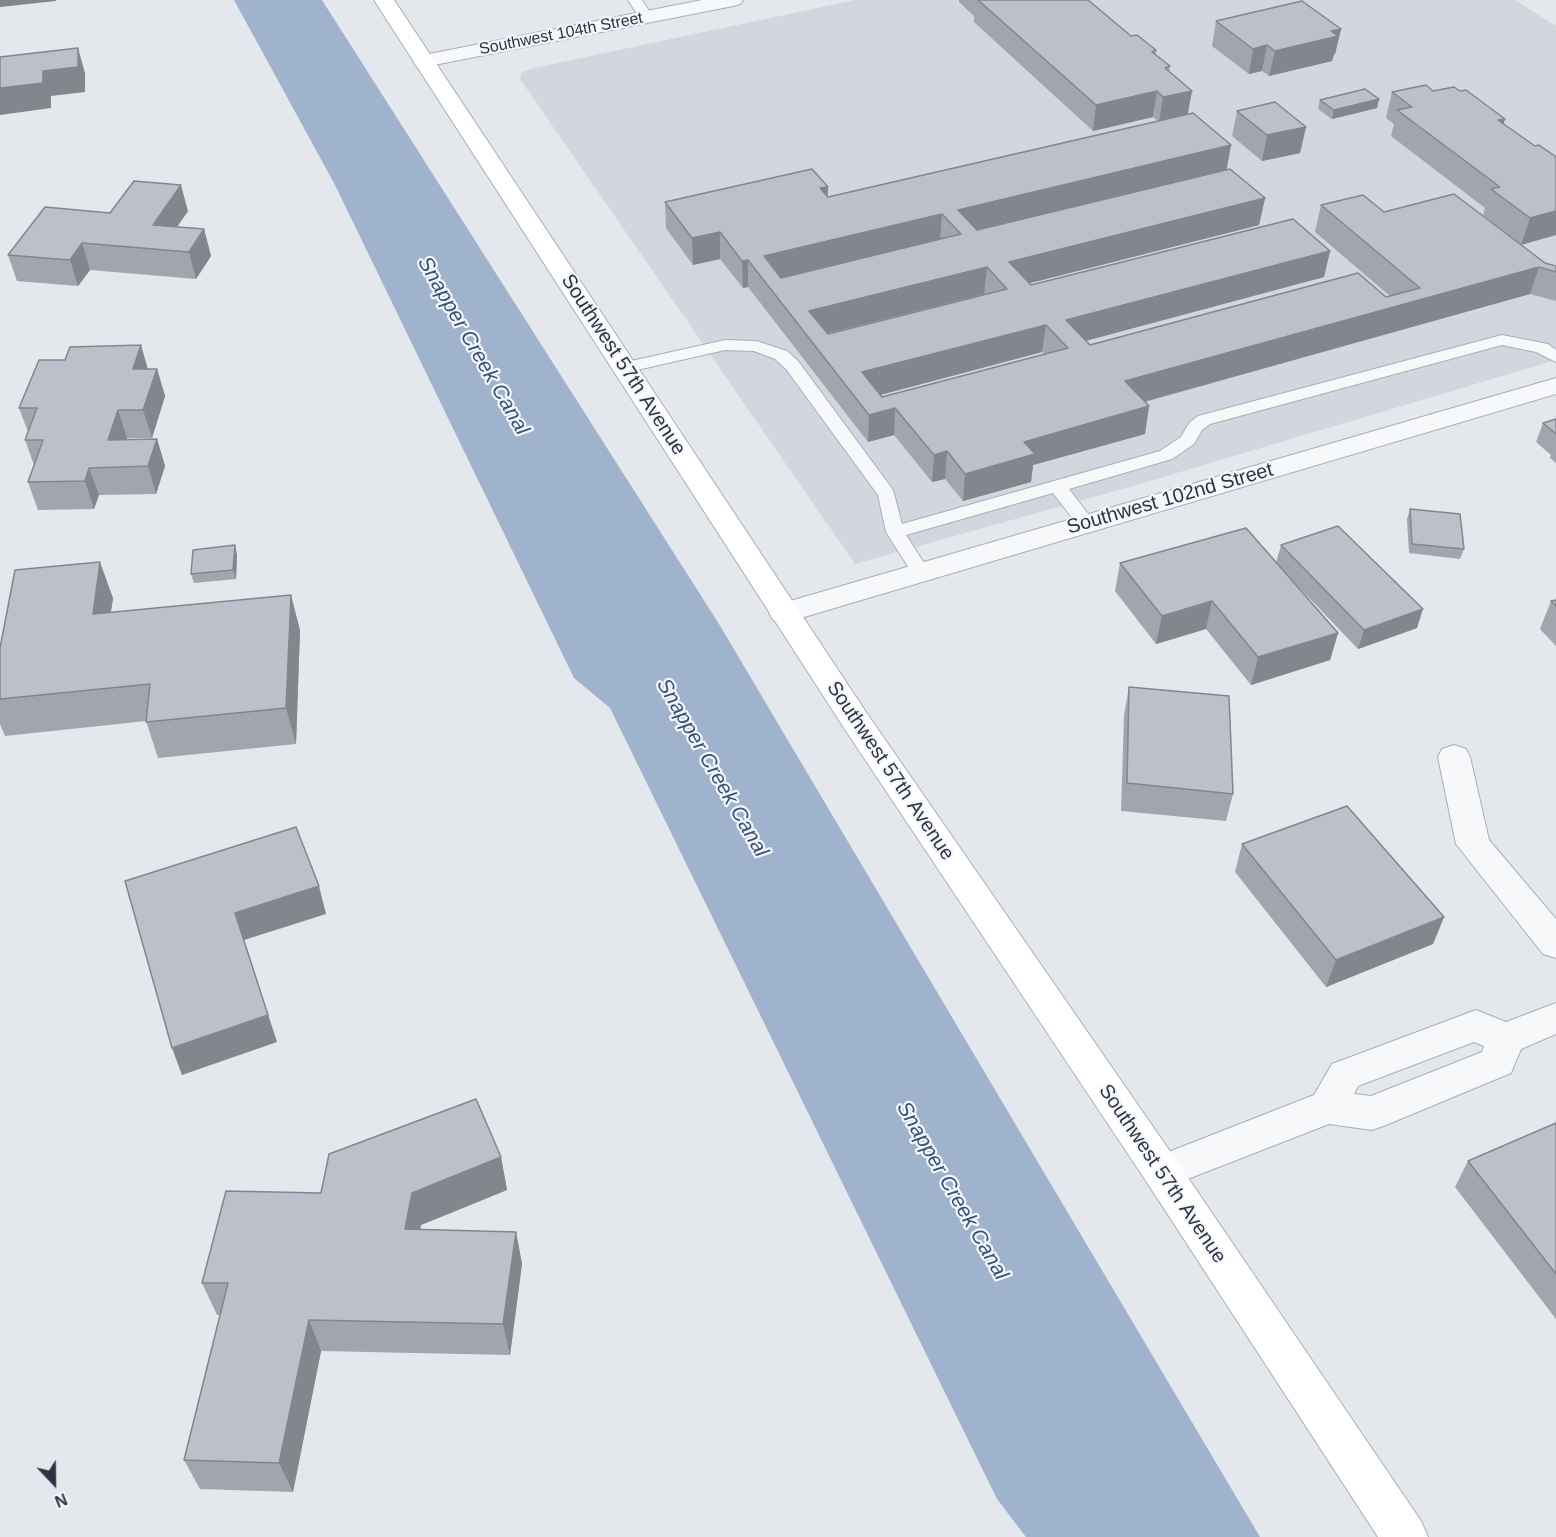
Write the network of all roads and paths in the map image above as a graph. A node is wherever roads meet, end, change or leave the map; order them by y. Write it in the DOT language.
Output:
graph roads {
  1 [pos="384,0"];
  2 [pos="733,0"];
  3 [pos="640,9"];
  4 [pos="424,61"];
  5 [pos="1556,357"];
  6 [pos="624,368"];
  7 [pos="1556,386"];
  8 [pos="1057,486"];
  9 [pos="1087,524"];
  10 [pos="895,532"];
  11 [pos="921,572"];
  12 [pos="784,613"];
  13 [pos="1454,757"];
  14 [pos="1556,944"];
  15 [pos="1556,1018"];
  16 [pos="1162,1172"];
  17 [pos="1405,1537"];
  1 -- 4 [label="main road, Southwest 57th Avenue"];
  2 -- 3 [label="street, Southwest 104th Street"];
  3 -- 4 [label="street, Southwest 104th Street"];
  4 -- 6 [label="main road, Southwest 57th Avenue"];
  5 -- 8 [label="lane"];
  6 -- 10 [label="lane"];
  6 -- 12 [label="main road, Southwest 57th Avenue"];
  7 -- 9 [label="street, Southwest 102nd Street"];
  8 -- 9 [label="lane"];
  8 -- 10 [label="lane"];
  9 -- 11 [label="street, Southwest 102nd Street"];
  10 -- 11 [label="lane"];
  11 -- 12 [label="street, Southwest 102nd Street"];
  12 -- 16 [label="main road, Southwest 57th Avenue"];
  13 -- 14 [label="street"];
  15 -- 16 [label="street"];
  16 -- 17 [label="main road, Southwest 57th Avenue"];
}
